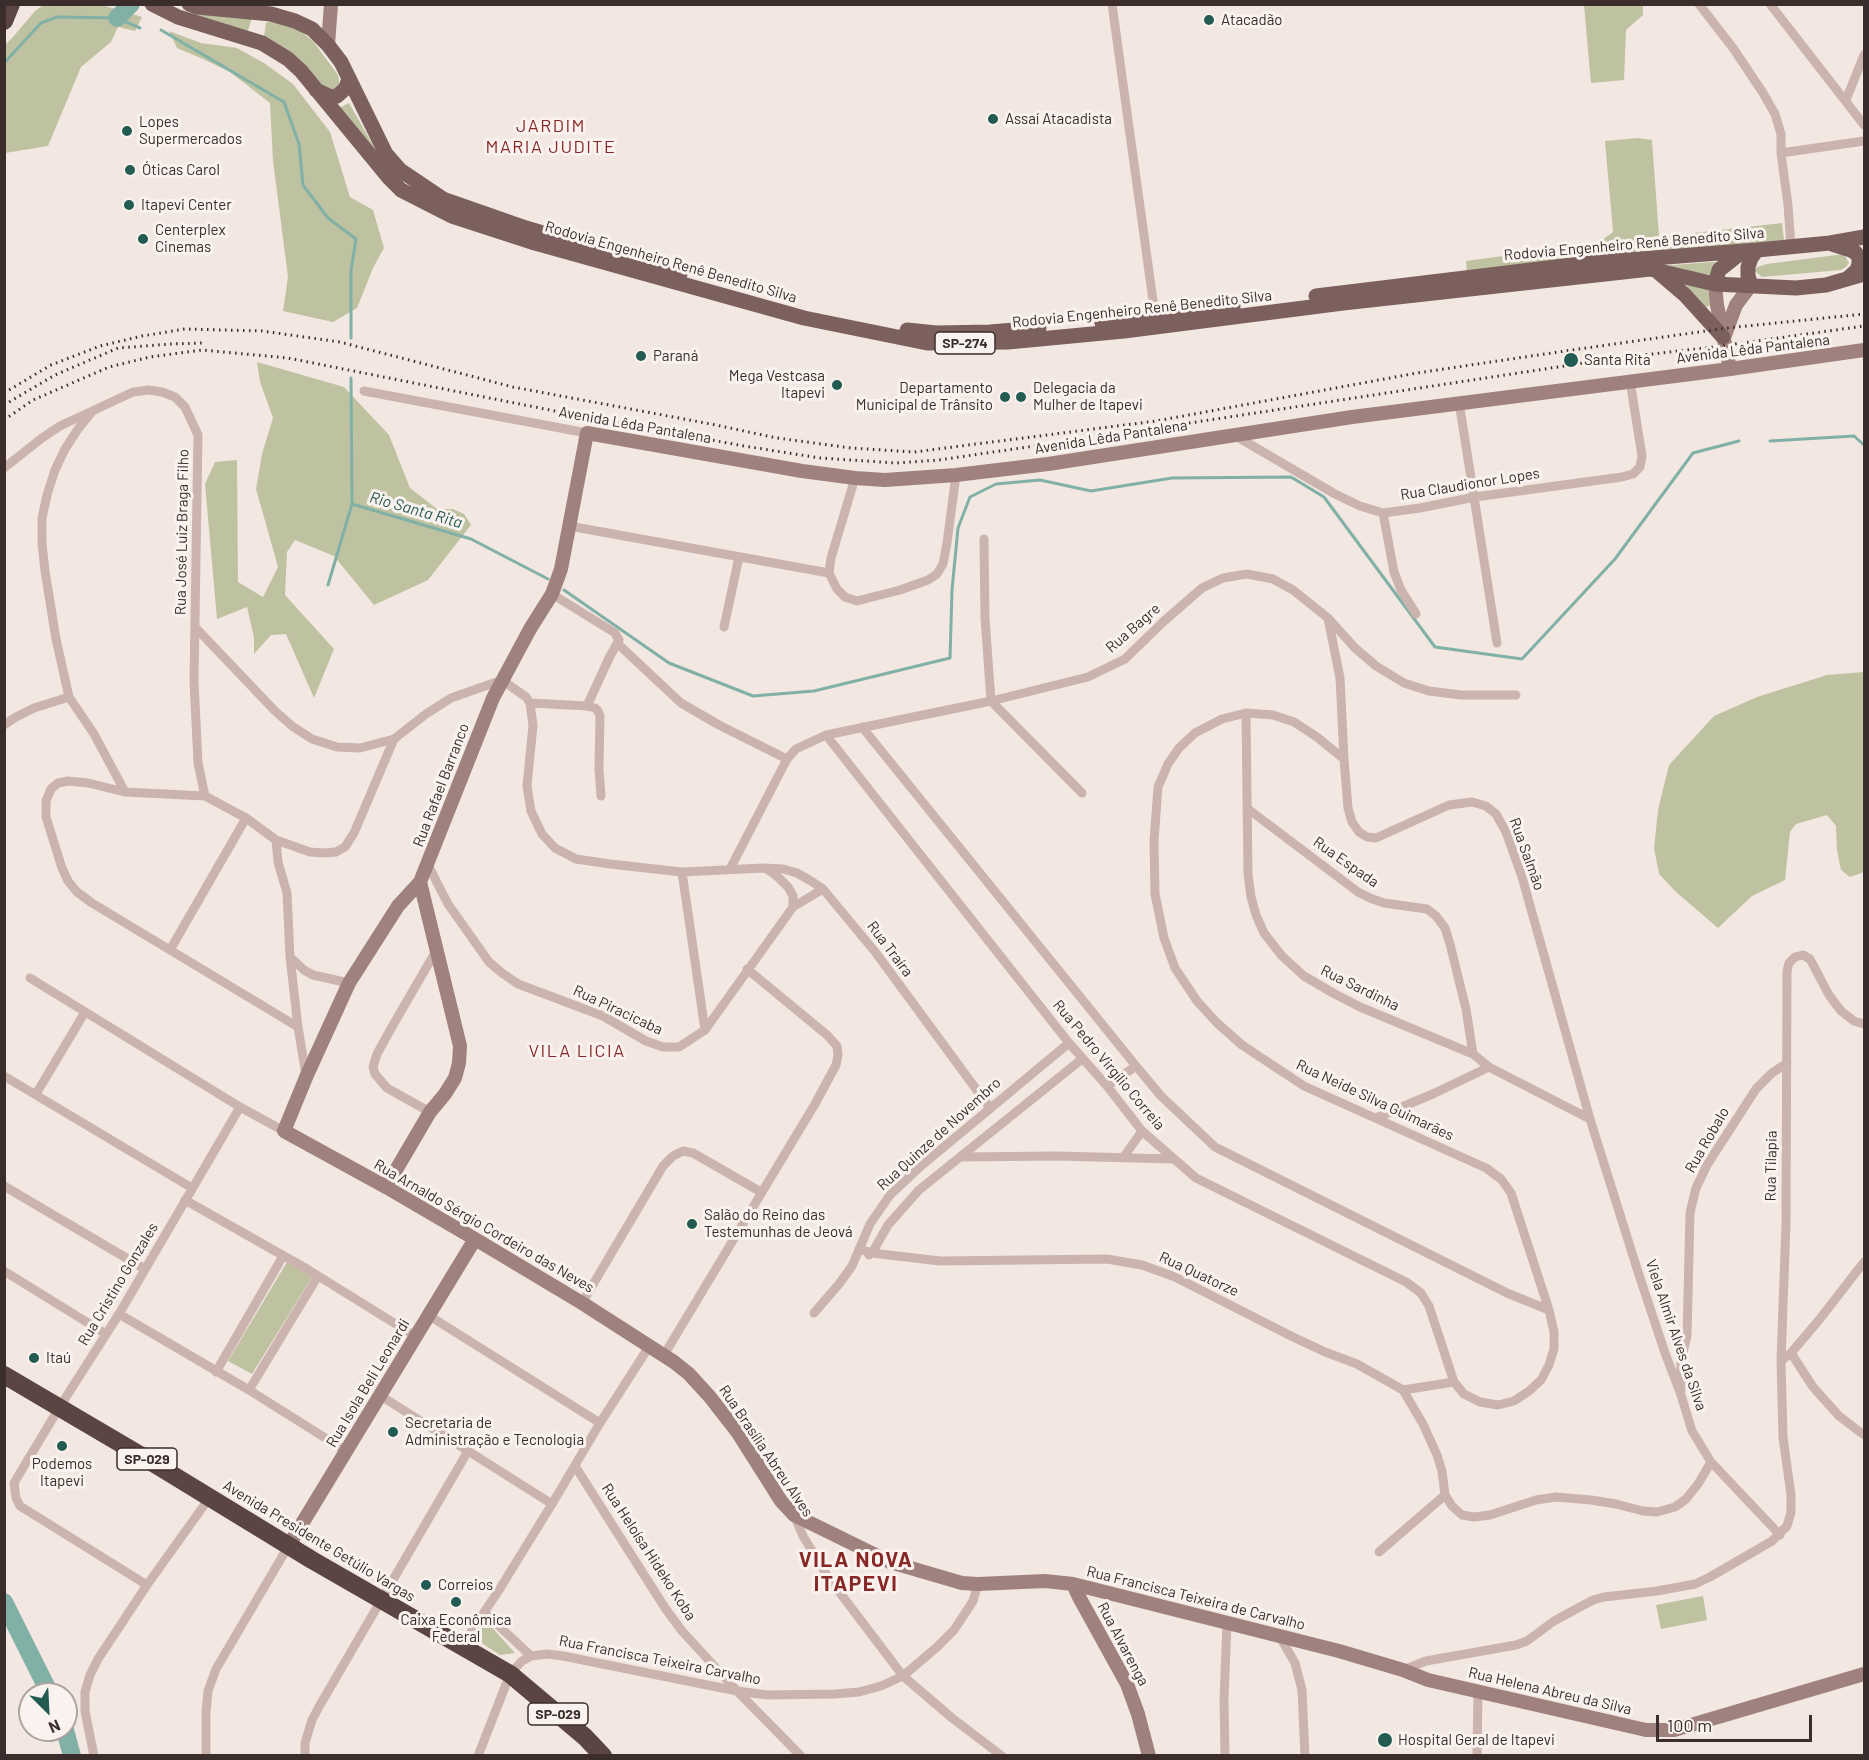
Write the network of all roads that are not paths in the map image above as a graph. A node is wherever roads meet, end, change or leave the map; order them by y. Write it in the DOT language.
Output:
graph roads {
  1 [pos="152,4"];
  2 [pos="189,4"];
  3 [pos="331,4"];
  4 [pos="1112,4"];
  5 [pos="1700,4"];
  6 [pos="1770,4"];
  7 [pos="271,14"];
  8 [pos="262,43"];
  9 [pos="328,45"];
  10 [pos="1864,55"];
  11 [pos="349,78"];
  12 [pos="316,90"];
  13 [pos="1846,100"];
  14 [pos="1864,125"];
  15 [pos="1864,141"];
  16 [pos="1781,153"];
  17 [pos="1864,237"];
  18 [pos="1830,243"];
  19 [pos="1791,247"];
  20 [pos="1750,251"];
  21 [pos="1658,272"];
  22 [pos="1864,274"];
  23 [pos="1845,281"];
  24 [pos="1715,284"];
  25 [pos="1751,285"];
  26 [pos="1155,315"];
  27 [pos="1724,338"];
  28 [pos="1864,350"];
  29 [pos="1730,369"];
  30 [pos="1630,381"];
  31 [pos="364,391"];
  32 [pos="1459,402"];
  33 [pos="93,412"];
  34 [pos="587,433"];
  35 [pos="1234,435"];
  36 [pos="4,468"];
  37 [pos="956,475"];
  38 [pos="855,478"];
  39 [pos="1475,497"];
  40 [pos="1383,513"];
  41 [pos="569,526"];
  42 [pos="984,539"];
  43 [pos="739,557"];
  44 [pos="829,573"];
  45 [pos="552,594"];
  46 [pos="1416,614"];
  47 [pos="1328,618"];
  48 [pos="195,627"];
  49 [pos="724,627"];
  50 [pos="618,644"];
  51 [pos="1497,644"];
  52 [pos="502,680"];
  53 [pos="1516,695"];
  54 [pos="69,697"];
  55 [pos="992,701"];
  56 [pos="530,703"];
  57 [pos="587,706"];
  58 [pos="1246,713"];
  59 [pos="4,725"];
  60 [pos="862,727"];
  61 [pos="826,735"];
  62 [pos="394,739"];
  63 [pos="788,759"];
  64 [pos="1344,759"];
  65 [pos="125,792"];
  66 [pos="1082,793"];
  67 [pos="205,796"];
  68 [pos="601,796"];
  69 [pos="1248,809"];
  70 [pos="246,818"];
  71 [pos="276,840"];
  72 [pos="428,865"];
  73 [pos="764,868"];
  74 [pos="730,870"];
  75 [pos="682,872"];
  76 [pos="420,882"];
  77 [pos="823,889"];
  78 [pos="793,907"];
  79 [pos="170,950"];
  80 [pos="436,951"];
  81 [pos="290,957"];
  82 [pos="747,969"];
  83 [pos="30,978"];
  84 [pos="349,983"];
  85 [pos="85,1012"];
  86 [pos="1864,1024"];
  87 [pos="298,1027"];
  88 [pos="705,1030"];
  89 [pos="1069,1043"];
  90 [pos="1473,1054"];
  91 [pos="1082,1059"];
  92 [pos="1787,1063"];
  93 [pos="1136,1066"];
  94 [pos="1489,1067"];
  95 [pos="306,1075"];
  96 [pos="4,1076"];
  97 [pos="1107,1086"];
  98 [pos="36,1094"];
  99 [pos="240,1107"];
  100 [pos="990,1108"];
  101 [pos="430,1112"];
  102 [pos="1376,1118"];
  103 [pos="1590,1119"];
  104 [pos="284,1131"];
  105 [pos="1142,1131"];
  106 [pos="962,1157"];
  107 [pos="1124,1158"];
  108 [pos="1173,1159"];
  109 [pos="4,1186"];
  110 [pos="386,1187"];
  111 [pos="192,1188"];
  112 [pos="761,1192"];
  113 [pos="185,1200"];
  114 [pos="475,1239"];
  115 [pos="859,1249"];
  116 [pos="872,1253"];
  117 [pos="283,1256"];
  118 [pos="1864,1262"];
  119 [pos="852,1266"];
  120 [pos="145,1269"];
  121 [pos="4,1271"];
  122 [pos="318,1276"];
  123 [pos="582,1303"];
  124 [pos="1549,1310"];
  125 [pos="814,1312"];
  126 [pos="119,1314"];
  127 [pos="428,1315"];
  128 [pos="106,1334"];
  129 [pos="415,1336"];
  130 [pos="650,1345"];
  131 [pos="1791,1353"];
  132 [pos="664,1355"];
  133 [pos="1781,1361"];
  134 [pos="216,1372"];
  135 [pos="4,1375"];
  136 [pos="1454,1382"];
  137 [pos="1403,1389"];
  138 [pos="249,1390"];
  139 [pos="1682,1395"];
  140 [pos="381,1396"];
  141 [pos="58,1408"];
  142 [pos="600,1423"];
  143 [pos="1864,1435"];
  144 [pos="346,1451"];
  145 [pos="468,1451"];
  146 [pos="1711,1462"];
  147 [pos="575,1466"];
  148 [pos="1445,1495"];
  149 [pos="210,1497"];
  150 [pos="552,1504"];
  151 [pos="794,1515"];
  152 [pos="1780,1535"];
  153 [pos="289,1545"];
  154 [pos="1379,1552"];
  155 [pos="978,1584"];
  156 [pos="1073,1584"];
  157 [pos="147,1586"];
  158 [pos="382,1599"];
  159 [pos="484,1612"];
  160 [pos="1227,1623"];
  161 [pos="1280,1637"];
  162 [pos="460,1647"];
  163 [pos="531,1656"];
  164 [pos="1403,1670"];
  165 [pos="510,1674"];
  166 [pos="1864,1674"];
  167 [pos="903,1676"];
  168 [pos="737,1691"];
  169 [pos="1478,1692"];
  170 [pos="94,1755"];
  171 [pos="207,1755"];
  172 [pos="305,1755"];
  173 [pos="478,1755"];
  174 [pos="603,1755"];
  175 [pos="801,1755"];
  176 [pos="1002,1755"];
  177 [pos="1149,1755"];
  178 [pos="1225,1755"];
  179 [pos="1305,1755"];
  180 [pos="1477,1755"];
  1 -- 8 [label="main road, Rodovia Engenheiro Renê Benedito Silva / SP-274"];
  2 -- 7 [label="main road, Rodovia Engenheiro Renê Benedito Silva / SP-274"];
  3 -- 9 [label="street"];
  4 -- 26 [label="street"];
  5 -- 16 [label="street"];
  6 -- 13 [label="street"];
  7 -- 8 [label="main road"];
  7 -- 9 [label="main road, Rodovia Engenheiro Renê Benedito Silva / SP-274"];
  8 -- 12 [label="main road, Rodovia Engenheiro Renê Benedito Silva / SP-274"];
  9 -- 11 [label="main road, Rodovia Engenheiro Renê Benedito Silva / SP-274"];
  10 -- 13 [label="street"];
  11 -- 12 [label="main road"];
  11 -- 26 [label="main road, Rodovia Engenheiro Renê Benedito Silva / SP-274"];
  12 -- 21 [label="main road, Rodovia Engenheiro Renê Benedito Silva / SP-274"];
  13 -- 14 [label="street"];
  15 -- 16 [label="street"];
  16 -- 19 [label="street"];
  17 -- 18 [label="main road, Rodovia Engenheiro Renê Benedito Silva / SP-274"];
  18 -- 19 [label="main road, Rodovia Engenheiro Renê Benedito Silva / SP-274"];
  18 -- 23 [label="main road"];
  19 -- 20 [label="main road, Rodovia Engenheiro Renê Benedito Silva / SP-274"];
  20 -- 24 [label="main road"];
  20 -- 25 [label="main road"];
  20 -- 26 [label="main road, Rodovia Engenheiro Renê Benedito Silva / SP-274"];
  21 -- 24 [label="main road, Rodovia Engenheiro Renê Benedito Silva / SP-274"];
  21 -- 27 [label="main road"];
  22 -- 23 [label="main road, Rodovia Engenheiro Renê Benedito Silva / SP-274"];
  23 -- 25 [label="main road, Rodovia Engenheiro Renê Benedito Silva / SP-274"];
  24 -- 25 [label="main road, Rodovia Engenheiro Renê Benedito Silva / SP-274"];
  24 -- 27 [label="street"];
  25 -- 27 [label="street"];
  27 -- 29 [label="street"];
  28 -- 29 [label="street, Avenida Lêda Pantalena"];
  29 -- 30 [label="street, Avenida Lêda Pantalena"];
  30 -- 32 [label="street, Avenida Lêda Pantalena"];
  30 -- 39 [label="street, Rua Claudionor Lopes"];
  31 -- 34 [label="street, Avenida Lêda Pantalena"];
  32 -- 35 [label="street, Avenida Lêda Pantalena"];
  32 -- 39 [label="street"];
  33 -- 36 [label="street, Rua José Luiz Braga Filho"];
  33 -- 48 [label="street, Rua José Luiz Braga Filho"];
  33 -- 54 [label="street"];
  34 -- 38 [label="street, Avenida Lêda Pantalena"];
  34 -- 41 [label="street, Rua Rafael Barranco"];
  35 -- 37 [label="street, Avenida Lêda Pantalena"];
  35 -- 40 [label="street, Rua Claudionor Lopes"];
  37 -- 38 [label="street, Avenida Lêda Pantalena"];
  37 -- 44 [label="street"];
  38 -- 44 [label="street"];
  39 -- 40 [label="street, Rua Claudionor Lopes"];
  39 -- 51 [label="street"];
  40 -- 46 [label="street"];
  41 -- 43 [label="street"];
  41 -- 45 [label="street, Rua Rafael Barranco"];
  42 -- 55 [label="street"];
  43 -- 44 [label="street"];
  43 -- 49 [label="street"];
  45 -- 50 [label="street"];
  45 -- 52 [label="street, Rua Rafael Barranco"];
  47 -- 53 [label="street, Rua Bagre"];
  47 -- 55 [label="street, Rua Bagre"];
  47 -- 64 [label="street, Rua Salmão"];
  48 -- 62 [label="street"];
  48 -- 67 [label="street, Rua José Luiz Braga Filho"];
  50 -- 57 [label="street"];
  50 -- 63 [label="street"];
  52 -- 56 [label="street"];
  52 -- 62 [label="street"];
  52 -- 72 [label="street, Rua Rafael Barranco"];
  54 -- 59 [label="street"];
  54 -- 65 [label="street"];
  55 -- 60 [label="street, Rua Bagre"];
  55 -- 66 [label="street"];
  56 -- 57 [label="street"];
  56 -- 75 [label="street, Rua Traíra"];
  57 -- 68 [label="street"];
  58 -- 64 [label="street, Rua Neide Silva Guimarães"];
  58 -- 69 [label="street, Rua Sardinha"];
  58 -- 102 [label="street, Rua Neide Silva Guimarães"];
  60 -- 61 [label="street, Rua Bagre"];
  60 -- 93 [label="street, Rua Pedro Virgílio Correia"];
  61 -- 63 [label="street, Rua Bagre"];
  61 -- 89 [label="street, Rua Pedro Virgílio Correia"];
  62 -- 71 [label="street"];
  63 -- 74 [label="street, Rua Bagre"];
  64 -- 103 [label="street, Rua Salmão"];
  65 -- 67 [label="street"];
  65 -- 79 [label="street"];
  67 -- 70 [label="street"];
  69 -- 90 [label="street, Rua Espada"];
  69 -- 90 [label="street, Rua Sardinha"];
  70 -- 71 [label="street"];
  70 -- 79 [label="street"];
  71 -- 81 [label="street"];
  72 -- 76 [label="street, Rua Rafael Barranco"];
  72 -- 88 [label="street, Rua Piracicaba"];
  73 -- 74 [label="street, Rua Traíra"];
  73 -- 77 [label="street, Rua Traíra"];
  73 -- 78 [label="street"];
  74 -- 75 [label="street, Rua Traíra"];
  75 -- 88 [label="street"];
  76 -- 80 [label="street"];
  76 -- 84 [label="street, Rua Rafael Barranco"];
  77 -- 78 [label="street, Rua Piracicaba"];
  77 -- 100 [label="street, Rua Traíra"];
  78 -- 82 [label="street, Rua Piracicaba"];
  79 -- 87 [label="street"];
  80 -- 101 [label="street"];
  80 -- 101 [label="street"];
  81 -- 84 [label="street"];
  81 -- 87 [label="street"];
  82 -- 88 [label="street, Rua Piracicaba"];
  82 -- 112 [label="street"];
  83 -- 85 [label="street"];
  84 -- 95 [label="street, Rua Rafael Barranco"];
  85 -- 98 [label="street"];
  85 -- 99 [label="street"];
  86 -- 92 [label="street, Rua Tilapia"];
  87 -- 95 [label="street"];
  89 -- 91 [label="street, Rua Pedro Virgílio Correia"];
  89 -- 100 [label="street, Rua Quinze de Novembro"];
  90 -- 94 [label="street, Rua Sardinha"];
  91 -- 97 [label="street, Rua Pedro Virgílio Correia"];
  91 -- 106 [label="street, Rua Quinze de Novembro"];
  92 -- 133 [label="street, Rua Tilapia"];
  92 -- 139 [label="street, Rua Robalo"];
  93 -- 97 [label="street"];
  93 -- 124 [label="street, Rua Pedro Virgílio Correia"];
  94 -- 102 [label="street"];
  94 -- 103 [label="street, Rua Sardinha"];
  95 -- 104 [label="street, Rua Rafael Barranco"];
  96 -- 98 [label="street"];
  97 -- 105 [label="street, Rua Pedro Virgílio Correia"];
  98 -- 111 [label="street"];
  99 -- 104 [label="street"];
  99 -- 111 [label="street, Rua Cristino Gonzales"];
  100 -- 115 [label="street, Rua Quinze de Novembro"];
  101 -- 110 [label="street"];
  102 -- 124 [label="street, Rua Neide Silva Guimarães"];
  103 -- 139 [label="street, Viela Almir Alves da Silva"];
  104 -- 110 [label="street, Rua Arnaldo Sérgio Cordeiro das Neves"];
  105 -- 107 [label="street"];
  105 -- 108 [label="street, Rua Pedro Virgílio Correia"];
  106 -- 107 [label="street"];
  106 -- 116 [label="street, Rua Quinze de Novembro"];
  107 -- 108 [label="street"];
  108 -- 136 [label="street, Rua Pedro Virgílio Correia"];
  109 -- 120 [label="street"];
  110 -- 114 [label="street, Rua Arnaldo Sérgio Cordeiro das Neves"];
  111 -- 113 [label="street, Rua Cristino Gonzales"];
  112 -- 123 [label="street"];
  112 -- 132 [label="street"];
  113 -- 117 [label="street"];
  113 -- 120 [label="street, Rua Cristino Gonzales"];
  114 -- 123 [label="street, Rua Arnaldo Sérgio Cordeiro das Neves"];
  114 -- 127 [label="street, Rua Isola Beli Leonardi"];
  115 -- 116 [label="street, Rua Quatorze"];
  115 -- 119 [label="street, Rua Quinze de Novembro"];
  116 -- 119 [label="street, Rua Quinze de Novembro"];
  116 -- 137 [label="street, Rua Quatorze"];
  117 -- 122 [label="street"];
  117 -- 134 [label="street"];
  118 -- 131 [label="street"];
  119 -- 125 [label="street, Rua Quinze de Novembro"];
  120 -- 126 [label="street, Rua Cristino Gonzales"];
  121 -- 128 [label="street"];
  122 -- 129 [label="street"];
  122 -- 138 [label="street"];
  123 -- 130 [label="street, Rua Arnaldo Sérgio Cordeiro das Neves"];
  124 -- 136 [label="street, Rua Neide Silva Guimarães"];
  126 -- 128 [label="street, Rua Cristino Gonzales"];
  126 -- 134 [label="street"];
  127 -- 129 [label="street, Rua Isola Beli Leonardi"];
  127 -- 142 [label="street"];
  128 -- 141 [label="street, Rua Cristino Gonzales"];
  129 -- 140 [label="street, Rua Isola Beli Leonardi"];
  130 -- 132 [label="street, Rua Arnaldo Sérgio Cordeiro das Neves"];
  130 -- 142 [label="street"];
  131 -- 133 [label="street"];
  131 -- 143 [label="street"];
  132 -- 151 [label="street, Rua Brasília Abreu Alves"];
  133 -- 152 [label="street, Rua Tilapia"];
  134 -- 138 [label="street"];
  135 -- 141 [label="highway, Avenida Presidente Getúlio Vargas / SP-029"];
  136 -- 137 [label="street"];
  137 -- 148 [label="street"];
  138 -- 144 [label="street"];
  139 -- 146 [label="street, Viela Almir Alves da Silva"];
  140 -- 144 [label="street, Rua Isola Beli Leonardi"];
  140 -- 145 [label="street"];
  141 -- 149 [label="highway, Avenida Presidente Getúlio Vargas / SP-029"];
  141 -- 157 [label="street, Rua Cristino Gonzales"];
  142 -- 147 [label="street"];
  144 -- 153 [label="street, Rua Isola Beli Leonardi"];
  145 -- 150 [label="street"];
  145 -- 158 [label="street"];
  146 -- 148 [label="street"];
  146 -- 152 [label="street, Viela Almir Alves da Silva"];
  147 -- 150 [label="street"];
  147 -- 168 [label="street, Rua Heloísa Hideko Koba"];
  148 -- 154 [label="street"];
  149 -- 153 [label="highway, Avenida Presidente Getúlio Vargas / SP-029"];
  149 -- 157 [label="street"];
  150 -- 159 [label="street"];
  151 -- 155 [label="street"];
  151 -- 167 [label="street, Rua Brasília Abreu Alves"];
  152 -- 164 [label="street"];
  153 -- 158 [label="highway, Avenida Presidente Getúlio Vargas / SP-029"];
  153 -- 171 [label="street"];
  155 -- 156 [label="street, Rua Francisca Teixeira de Carvalho"];
  155 -- 167 [label="street, Rua Francisca Teixeira Carvalho"];
  156 -- 160 [label="street, Rua Francisca Teixeira de Carvalho"];
  156 -- 177 [label="street, Rua Alvarenga"];
  157 -- 170 [label="street"];
  158 -- 162 [label="highway, Avenida Presidente Getúlio Vargas / SP-029"];
  158 -- 172 [label="street"];
  159 -- 162 [label="street"];
  159 -- 163 [label="street"];
  160 -- 161 [label="street, Rua Francisca Teixeira de Carvalho"];
  160 -- 178 [label="street"];
  161 -- 164 [label="street, Rua Francisca Teixeira de Carvalho"];
  161 -- 179 [label="street"];
  162 -- 165 [label="highway, Avenida Presidente Getúlio Vargas / SP-029"];
  163 -- 165 [label="street"];
  163 -- 168 [label="street, Rua Francisca Teixeira Carvalho"];
  164 -- 169 [label="street, Rua Helena Abreu da Silva"];
  165 -- 173 [label="street"];
  165 -- 174 [label="highway, Avenida Presidente Getúlio Vargas / SP-029"];
  166 -- 169 [label="street, Rua Helena Abreu da Silva"];
  167 -- 168 [label="street, Rua Francisca Teixeira Carvalho"];
  167 -- 176 [label="street, Rua Brasília Abreu Alves"];
  168 -- 175 [label="street, Rua Heloísa Hideko Koba"];
  169 -- 180 [label="street"];
}
